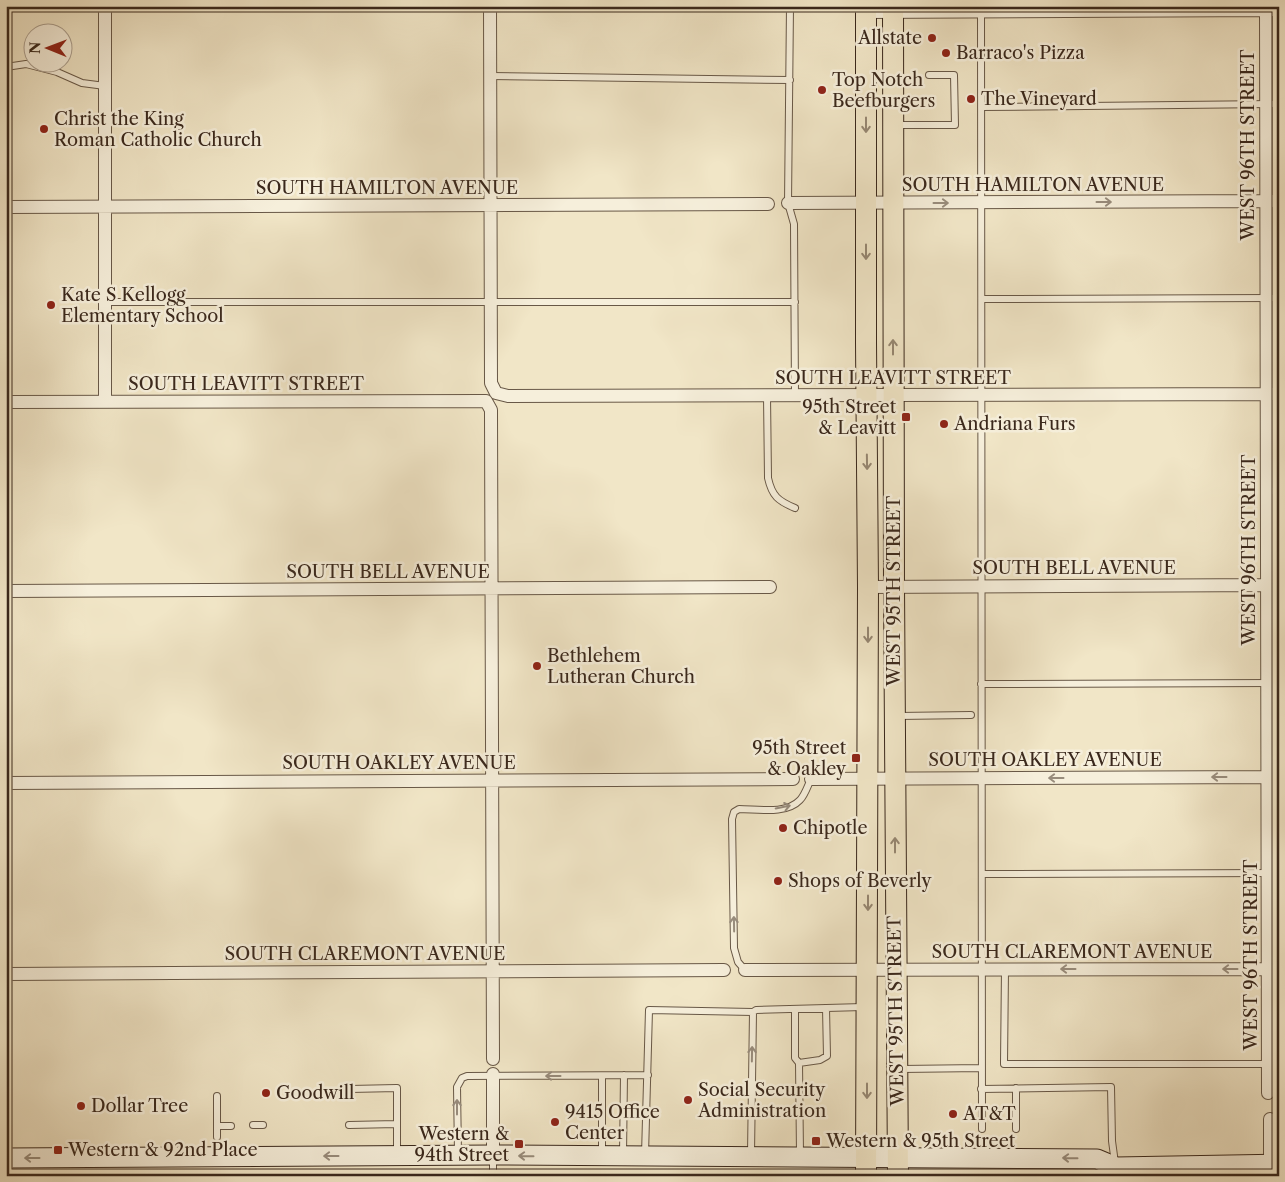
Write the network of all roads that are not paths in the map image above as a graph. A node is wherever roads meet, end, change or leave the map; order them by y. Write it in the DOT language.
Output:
graph roads {
  1 [pos="105,6"];
  2 [pos="490,6"];
  3 [pos="790,6"];
  4 [pos="1266,8"];
  5 [pos="866,9"];
  6 [pos="893,9"];
  7 [pos="981,9"];
  8 [pos="1279,10"];
  9 [pos="6,67"];
  10 [pos="928,75"];
  11 [pos="490,76"];
  12 [pos="790,80"];
  13 [pos="105,86"];
  14 [pos="1272,104"];
  15 [pos="981,107"];
  16 [pos="892,126"];
  17 [pos="1272,201"];
  18 [pos="982,202"];
  19 [pos="788,203"];
  20 [pos="865,203"];
  21 [pos="892,203"];
  22 [pos="768,204"];
  23 [pos="490,205"];
  24 [pos="6,207"];
  25 [pos="105,207"];
  26 [pos="1272,298"];
  27 [pos="982,299"];
  28 [pos="105,302"];
  29 [pos="490,302"];
  30 [pos="795,302"];
  31 [pos="1273,394"];
  32 [pos="893,395"];
  33 [pos="981,395"];
  34 [pos="768,396"];
  35 [pos="795,396"];
  36 [pos="866,396"];
  37 [pos="495,400"];
  38 [pos="6,402"];
  39 [pos="105,402"];
  40 [pos="1273,491"];
  41 [pos="795,508"];
  42 [pos="1273,585"];
  43 [pos="981,586"];
  44 [pos="770,587"];
  45 [pos="868,587"];
  46 [pos="894,587"];
  47 [pos="492,589"];
  48 [pos="6,591"];
  49 [pos="1273,683"];
  50 [pos="981,684"];
  51 [pos="971,715"];
  52 [pos="894,716"];
  53 [pos="1273,777"];
  54 [pos="894,778"];
  55 [pos="982,778"];
  56 [pos="793,779"];
  57 [pos="811,779"];
  58 [pos="868,779"];
  59 [pos="492,780"];
  60 [pos="6,783"];
  61 [pos="1273,873"];
  62 [pos="982,874"];
  63 [pos="1273,968"];
  64 [pos="1005,969"];
  65 [pos="724,970"];
  66 [pos="744,970"];
  67 [pos="867,970"];
  68 [pos="896,970"];
  69 [pos="982,970"];
  70 [pos="493,971"];
  71 [pos="6,974"];
  72 [pos="867,1007"];
  73 [pos="826,1008"];
  74 [pos="794,1009"];
  75 [pos="753,1012"];
  76 [pos="493,1059"];
  77 [pos="799,1063"];
  78 [pos="1274,1064"];
  79 [pos="982,1068"];
  80 [pos="897,1069"];
  81 [pos="493,1075"];
  82 [pos="624,1075"];
  83 [pos="648,1075"];
  84 [pos="602,1076"];
  85 [pos="1016,1088"];
  86 [pos="350,1089"];
  87 [pos="982,1089"];
  88 [pos="1268,1093"];
  89 [pos="217,1096"];
  90 [pos="1273,1121"];
  91 [pos="397,1124"];
  92 [pos="253,1125"];
  93 [pos="263,1125"];
  94 [pos="349,1125"];
  95 [pos="217,1126"];
  96 [pos="231,1126"];
  97 [pos="982,1129"];
  98 [pos="1016,1129"];
  99 [pos="217,1136"];
  100 [pos="397,1155"];
  101 [pos="458,1155"];
  102 [pos="493,1155"];
  103 [pos="602,1156"];
  104 [pos="623,1156"];
  105 [pos="645,1156"];
  106 [pos="751,1156"];
  107 [pos="800,1156"];
  108 [pos="6,1158"];
  109 [pos="1275,1164"];
  110 [pos="866,1166"];
  111 [pos="898,1166"];
  112 [pos="1108,1171"];
  113 [pos="493,1176"];
  1 -- 13 [label="street"];
  2 -- 11 [label="street"];
  3 -- 12 [label="lane"];
  4 -- 7 [label="street"];
  4 -- 8 [label="street"];
  4 -- 14 [label="street, WEST 96TH STREET"];
  5 -- 6 [label="street"];
  5 -- 20 [label="main road, WEST 95TH STREET, one-way"];
  6 -- 7 [label="street"];
  6 -- 16 [label="main road, WEST 95TH STREET"];
  7 -- 15 [label="lane"];
  9 -- 13 [label="lane"];
  10 -- 16 [label="lane"];
  11 -- 12 [label="lane"];
  11 -- 23 [label="street"];
  12 -- 19 [label="lane"];
  13 -- 25 [label="street"];
  14 -- 15 [label="lane"];
  14 -- 17 [label="street, WEST 96TH STREET"];
  15 -- 18 [label="lane"];
  16 -- 21 [label="main road, WEST 95TH STREET"];
  18 -- 17 [label="street, SOUTH HAMILTON AVENUE, one-way"];
  17 -- 26 [label="street, WEST 96TH STREET"];
  21 -- 18 [label="street, SOUTH HAMILTON AVENUE, one-way"];
  18 -- 27 [label="lane"];
  19 -- 20 [label="street, SOUTH HAMILTON AVENUE"];
  19 -- 30 [label="lane"];
  20 -- 21 [label="street, SOUTH HAMILTON AVENUE"];
  20 -- 36 [label="main road, WEST 95TH STREET, one-way"];
  32 -- 21 [label="main road, WEST 95TH STREET, one-way"];
  22 -- 23 [label="street, SOUTH HAMILTON AVENUE"];
  23 -- 25 [label="street, SOUTH HAMILTON AVENUE"];
  23 -- 29 [label="street"];
  24 -- 25 [label="street, SOUTH HAMILTON AVENUE"];
  25 -- 28 [label="street"];
  26 -- 27 [label="lane"];
  26 -- 31 [label="street, WEST 96TH STREET"];
  27 -- 33 [label="lane"];
  28 -- 29 [label="lane"];
  28 -- 39 [label="street"];
  29 -- 30 [label="lane"];
  29 -- 37 [label="street"];
  30 -- 35 [label="lane"];
  31 -- 33 [label="street, SOUTH LEAVITT STREET"];
  31 -- 40 [label="street, WEST 96TH STREET"];
  32 -- 33 [label="street, SOUTH LEAVITT STREET"];
  32 -- 36 [label="street, SOUTH LEAVITT STREET"];
  32 -- 46 [label="main road, WEST 95TH STREET"];
  33 -- 43 [label="lane"];
  34 -- 35 [label="street, SOUTH LEAVITT STREET"];
  34 -- 37 [label="street, SOUTH LEAVITT STREET"];
  34 -- 41 [label="lane"];
  35 -- 36 [label="street, SOUTH LEAVITT STREET"];
  36 -- 45 [label="main road, WEST 95TH STREET, one-way"];
  37 -- 39 [label="street, SOUTH LEAVITT STREET"];
  37 -- 47 [label="street"];
  38 -- 39 [label="street, SOUTH LEAVITT STREET"];
  40 -- 42 [label="street, WEST 96TH STREET"];
  42 -- 43 [label="street, SOUTH BELL AVENUE"];
  42 -- 49 [label="street, WEST 96TH STREET"];
  43 -- 46 [label="street, SOUTH BELL AVENUE"];
  43 -- 50 [label="lane"];
  44 -- 47 [label="street, SOUTH BELL AVENUE"];
  45 -- 46 [label="street, SOUTH BELL AVENUE"];
  45 -- 58 [label="main road, WEST 95TH STREET, one-way"];
  46 -- 52 [label="main road, WEST 95TH STREET"];
  47 -- 48 [label="street, SOUTH BELL AVENUE"];
  47 -- 59 [label="street"];
  49 -- 50 [label="lane"];
  49 -- 53 [label="street, WEST 96TH STREET"];
  50 -- 55 [label="lane"];
  51 -- 52 [label="lane"];
  52 -- 54 [label="main road, WEST 95TH STREET"];
  53 -- 55 [label="street, SOUTH OAKLEY AVENUE, one-way"];
  53 -- 61 [label="street, WEST 96TH STREET"];
  54 -- 55 [label="street, SOUTH OAKLEY AVENUE"];
  54 -- 58 [label="street, SOUTH OAKLEY AVENUE"];
  68 -- 54 [label="main road, WEST 95TH STREET, one-way"];
  55 -- 62 [label="lane"];
  56 -- 59 [label="street, SOUTH OAKLEY AVENUE"];
  57 -- 58 [label="street, SOUTH OAKLEY AVENUE"];
  66 -- 57 [label="lane, one-way"];
  58 -- 67 [label="main road, WEST 95TH STREET, one-way"];
  59 -- 60 [label="street, SOUTH OAKLEY AVENUE"];
  59 -- 70 [label="street"];
  61 -- 62 [label="lane"];
  61 -- 63 [label="street, WEST 96TH STREET"];
  62 -- 69 [label="lane"];
  63 -- 64 [label="street, SOUTH CLAREMONT AVENUE, one-way"];
  63 -- 78 [label="street, WEST 96TH STREET"];
  64 -- 69 [label="street, SOUTH CLAREMONT AVENUE"];
  64 -- 78 [label="lane"];
  65 -- 70 [label="street, SOUTH CLAREMONT AVENUE"];
  66 -- 67 [label="street, SOUTH CLAREMONT AVENUE"];
  67 -- 68 [label="street, SOUTH CLAREMONT AVENUE"];
  67 -- 72 [label="main road, WEST 95TH STREET"];
  68 -- 69 [label="street, SOUTH CLAREMONT AVENUE"];
  68 -- 80 [label="main road, WEST 95TH STREET"];
  69 -- 79 [label="lane"];
  70 -- 71 [label="street, SOUTH CLAREMONT AVENUE"];
  70 -- 76 [label="street"];
  72 -- 73 [label="lane"];
  72 -- 110 [label="main road, WEST 95TH STREET, one-way"];
  73 -- 74 [label="lane"];
  73 -- 77 [label="lane"];
  74 -- 75 [label="lane"];
  74 -- 77 [label="lane"];
  75 -- 83 [label="lane"];
  106 -- 75 [label="lane, one-way"];
  77 -- 107 [label="lane"];
  78 -- 88 [label="street, WEST 96TH STREET"];
  79 -- 80 [label="lane"];
  79 -- 87 [label="lane"];
  80 -- 111 [label="main road, WEST 95TH STREET"];
  84 -- 81 [label="lane, one-way"];
  101 -- 81 [label="lane, one-way"];
  81 -- 102 [label="street"];
  82 -- 83 [label="lane"];
  82 -- 84 [label="lane"];
  82 -- 104 [label="lane"];
  83 -- 105 [label="lane"];
  84 -- 103 [label="lane"];
  85 -- 87 [label="lane"];
  85 -- 98 [label="lane"];
  85 -- 112 [label="lane"];
  86 -- 91 [label="lane"];
  87 -- 97 [label="lane"];
  89 -- 95 [label="lane"];
  90 -- 109 [label="street"];
  91 -- 94 [label="lane"];
  91 -- 100 [label="lane"];
  92 -- 93 [label="lane"];
  95 -- 96 [label="lane"];
  95 -- 99 [label="lane"];
  100 -- 101 [label="main road"];
  100 -- 108 [label="main road, one-way"];
  101 -- 102 [label="main road"];
  103 -- 102 [label="main road, one-way"];
  102 -- 113 [label="lane"];
  103 -- 104 [label="main road"];
  104 -- 105 [label="main road"];
  105 -- 106 [label="main road"];
  106 -- 107 [label="main road"];
  107 -- 110 [label="main road"];
  109 -- 112 [label="main road"];
  110 -- 111 [label="main road"];
  112 -- 111 [label="main road, one-way"];
}
